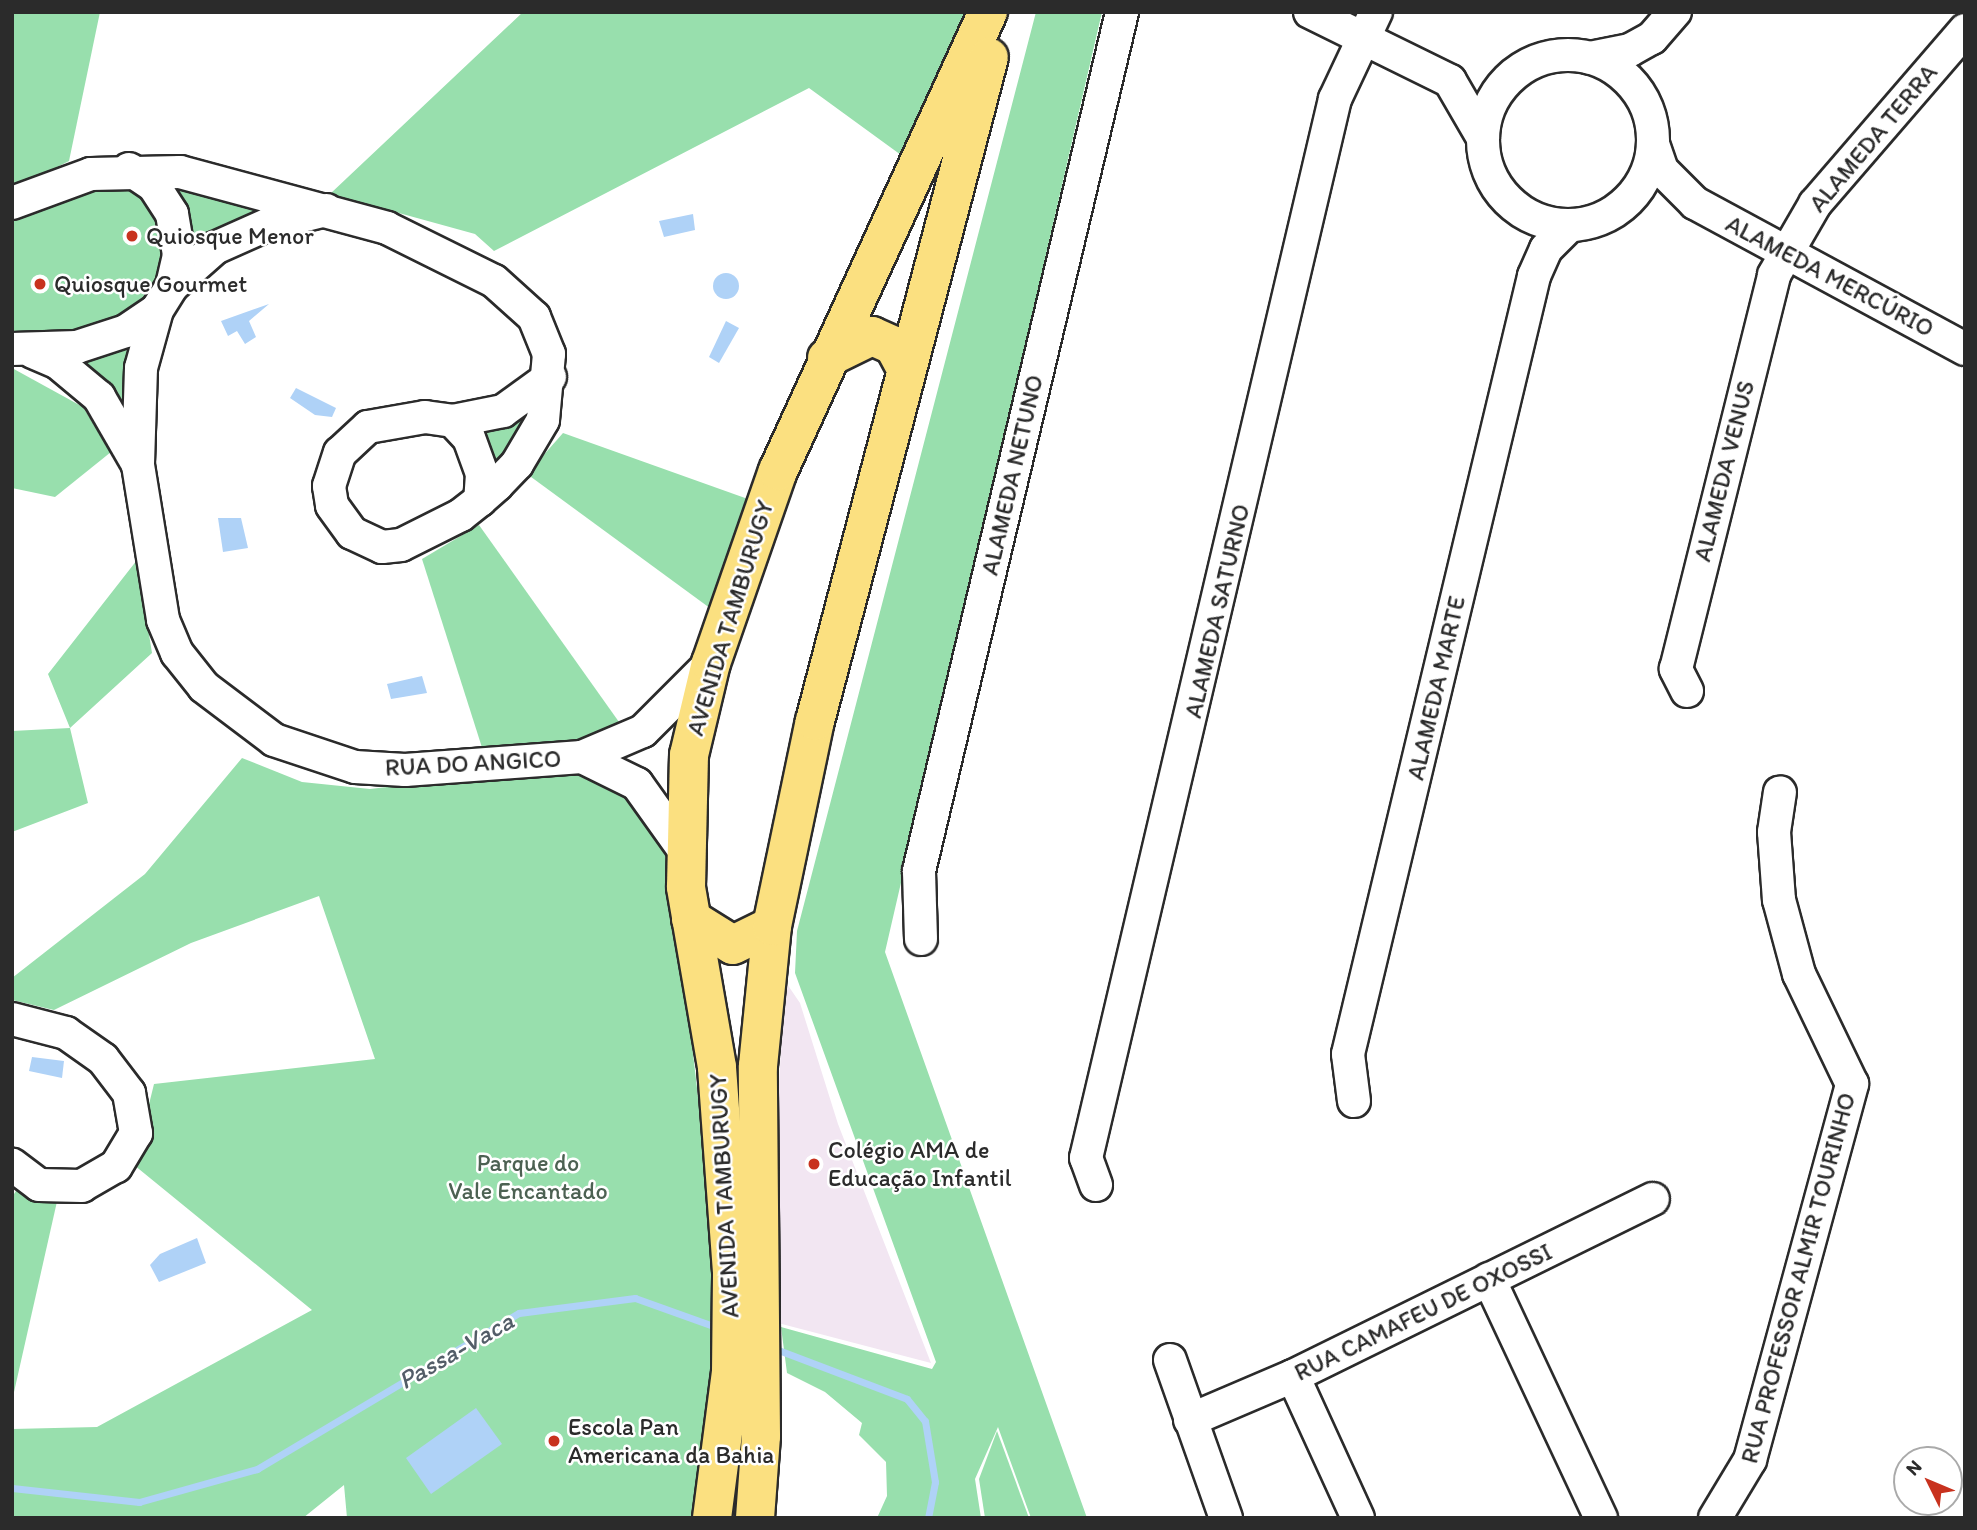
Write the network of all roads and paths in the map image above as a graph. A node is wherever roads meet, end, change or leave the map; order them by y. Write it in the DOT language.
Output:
graph roads {
  1 [pos="988,12"];
  2 [pos="999,12"];
  3 [pos="1122,12"];
  4 [pos="1310,12"];
  5 [pos="1675,12"];
  6 [pos="1369,25"];
  7 [pos="1965,30"];
  8 [pos="1652,38"];
  9 [pos="1590,58"];
  10 [pos="1526,66"];
  11 [pos="1450,80"];
  12 [pos="1642,98"];
  13 [pos="1483,138"];
  14 [pos="1653,144"];
  15 [pos="129,169"];
  16 [pos="12,203"];
  17 [pos="1695,204"];
  18 [pos="326,210"];
  19 [pos="1614,213"];
  20 [pos="1523,214"];
  21 [pos="1569,226"];
  22 [pos="1786,251"];
  23 [pos="1534,276"];
  24 [pos="165,298"];
  25 [pos="1965,349"];
  26 [pos="28,351"];
  27 [pos="827,358"];
  28 [pos="906,370"];
  29 [pos="550,377"];
  30 [pos="453,421"];
  31 [pos="138,465"];
  32 [pos="480,500"];
  33 [pos="711,663"];
  34 [pos="1687,691"];
  35 [pos="582,757"];
  36 [pos="1780,792"];
  37 [pos="684,850"];
  38 [pos="691,919"];
  39 [pos="772,926"];
  40 [pos="921,939"];
  41 [pos="20,1027"];
  42 [pos="1354,1101"];
  43 [pos="12,1165"];
  44 [pos="1096,1185"];
  45 [pos="1653,1199"];
  46 [pos="746,1273"];
  47 [pos="1489,1279"];
  48 [pos="1170,1360"];
  49 [pos="746,1372"];
  50 [pos="1293,1376"];
  51 [pos="1190,1420"];
  52 [pos="712,1518"];
  53 [pos="755,1518"];
  54 [pos="1226,1518"];
  55 [pos="1358,1518"];
  56 [pos="1601,1518"];
  57 [pos="1714,1518"];
  1 -- 27 [label="main road, AVENIDA TAMBURUGY"];
  2 -- 28 [label="main road, AVENIDA TAMBURUGY"];
  3 -- 40 [label="street, ALAMEDA NETUNO"];
  4 -- 6 [label="street"];
  5 -- 8 [label="street"];
  6 -- 11 [label="street"];
  6 -- 44 [label="street, ALAMEDA SATURNO"];
  7 -- 22 [label="street, ALAMEDA TERRA"];
  8 -- 9 [label="street"];
  8 -- 12 [label="street"];
  9 -- 10 [label="street"];
  9 -- 12 [label="street"];
  10 -- 11 [label="street"];
  10 -- 13 [label="street"];
  11 -- 13 [label="street"];
  12 -- 14 [label="street"];
  13 -- 20 [label="street"];
  14 -- 17 [label="street, ALAMEDA MERCÚRIO"];
  14 -- 19 [label="street"];
  15 -- 16 [label="street"];
  15 -- 18 [label="street"];
  15 -- 24 [label="street, RUA DO ANGICO"];
  17 -- 19 [label="street, ALAMEDA MERCÚRIO"];
  17 -- 22 [label="street, ALAMEDA MERCÚRIO"];
  18 -- 24 [label="street"];
  18 -- 29 [label="street"];
  19 -- 21 [label="street"];
  20 -- 21 [label="street"];
  20 -- 23 [label="street, ALAMEDA MARTE"];
  21 -- 23 [label="street, ALAMEDA MARTE"];
  22 -- 25 [label="street, ALAMEDA MERCÚRIO"];
  22 -- 34 [label="street, ALAMEDA VENUS"];
  23 -- 42 [label="street, ALAMEDA MARTE"];
  24 -- 26 [label="street"];
  24 -- 31 [label="street, RUA DO ANGICO"];
  26 -- 31 [label="street, RUA DO ANGICO"];
  27 -- 28 [label="main road"];
  27 -- 33 [label="main road, AVENIDA TAMBURUGY"];
  28 -- 39 [label="main road, AVENIDA TAMBURUGY"];
  29 -- 30 [label="street"];
  29 -- 32 [label="street"];
  30 -- 32 [label="street"];
  30 -- 32 [label="street"];
  31 -- 35 [label="street, RUA DO ANGICO"];
  33 -- 35 [label="street, RUA DO ANGICO"];
  33 -- 37 [label="main road, AVENIDA TAMBURUGY"];
  35 -- 37 [label="street, RUA DO ANGICO"];
  36 -- 57 [label="street, RUA PROFESSOR ALMIR TOURINHO"];
  37 -- 38 [label="main road, AVENIDA TAMBURUGY"];
  38 -- 39 [label="main road"];
  38 -- 46 [label="main road, AVENIDA TAMBURUGY"];
  39 -- 46 [label="main road, AVENIDA TAMBURUGY"];
  41 -- 43 [label="street"];
  45 -- 47 [label="street, RUA CAMAFEU DE OXOSSI"];
  46 -- 49 [label="main road, AVENIDA TAMBURUGY"];
  47 -- 50 [label="street, RUA CAMAFEU DE OXOSSI"];
  47 -- 56 [label="street"];
  48 -- 51 [label="street"];
  49 -- 52 [label="main road, AVENIDA TAMBURUGY"];
  49 -- 53 [label="main road, AVENIDA TAMBURUGY"];
  50 -- 51 [label="street, RUA CAMAFEU DE OXOSSI"];
  50 -- 55 [label="street"];
  51 -- 54 [label="street"];
}
